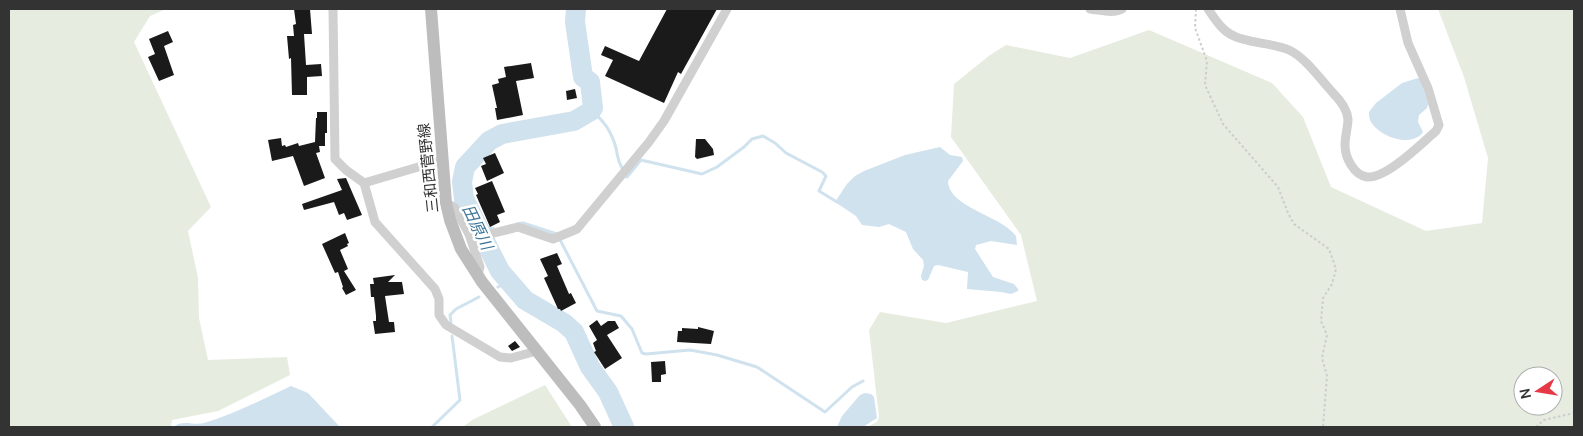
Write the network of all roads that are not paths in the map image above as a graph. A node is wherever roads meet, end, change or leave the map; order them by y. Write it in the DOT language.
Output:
graph roads {
  1 [pos="333,9"];
  2 [pos="431,9"];
  3 [pos="727,9"];
  4 [pos="1090,9"];
  5 [pos="1122,9"];
  6 [pos="1208,9"];
  7 [pos="1400,9"];
  8 [pos="442,160"];
  9 [pos="364,183"];
  10 [pos="446,203"];
  11 [pos="472,234"];
  12 [pos="478,274"];
  13 [pos="537,351"];
  14 [pos="595,427"];
  1 -- 9 [label="street"];
  2 -- 8 [label="main road, 三和西菅野線"];
  3 -- 11 [label="street"];
  4 -- 5 [label="street"];
  6 -- 7 [label="street"];
  8 -- 9 [label="street"];
  8 -- 10 [label="main road, 三和西菅野線"];
  9 -- 13 [label="street"];
  10 -- 11 [label="street"];
  10 -- 12 [label="main road, 三和西菅野線"];
  11 -- 12 [label="street"];
  12 -- 13 [label="main road, 三和西菅野線"];
  13 -- 14 [label="main road, 三和西菅野線"];
}
